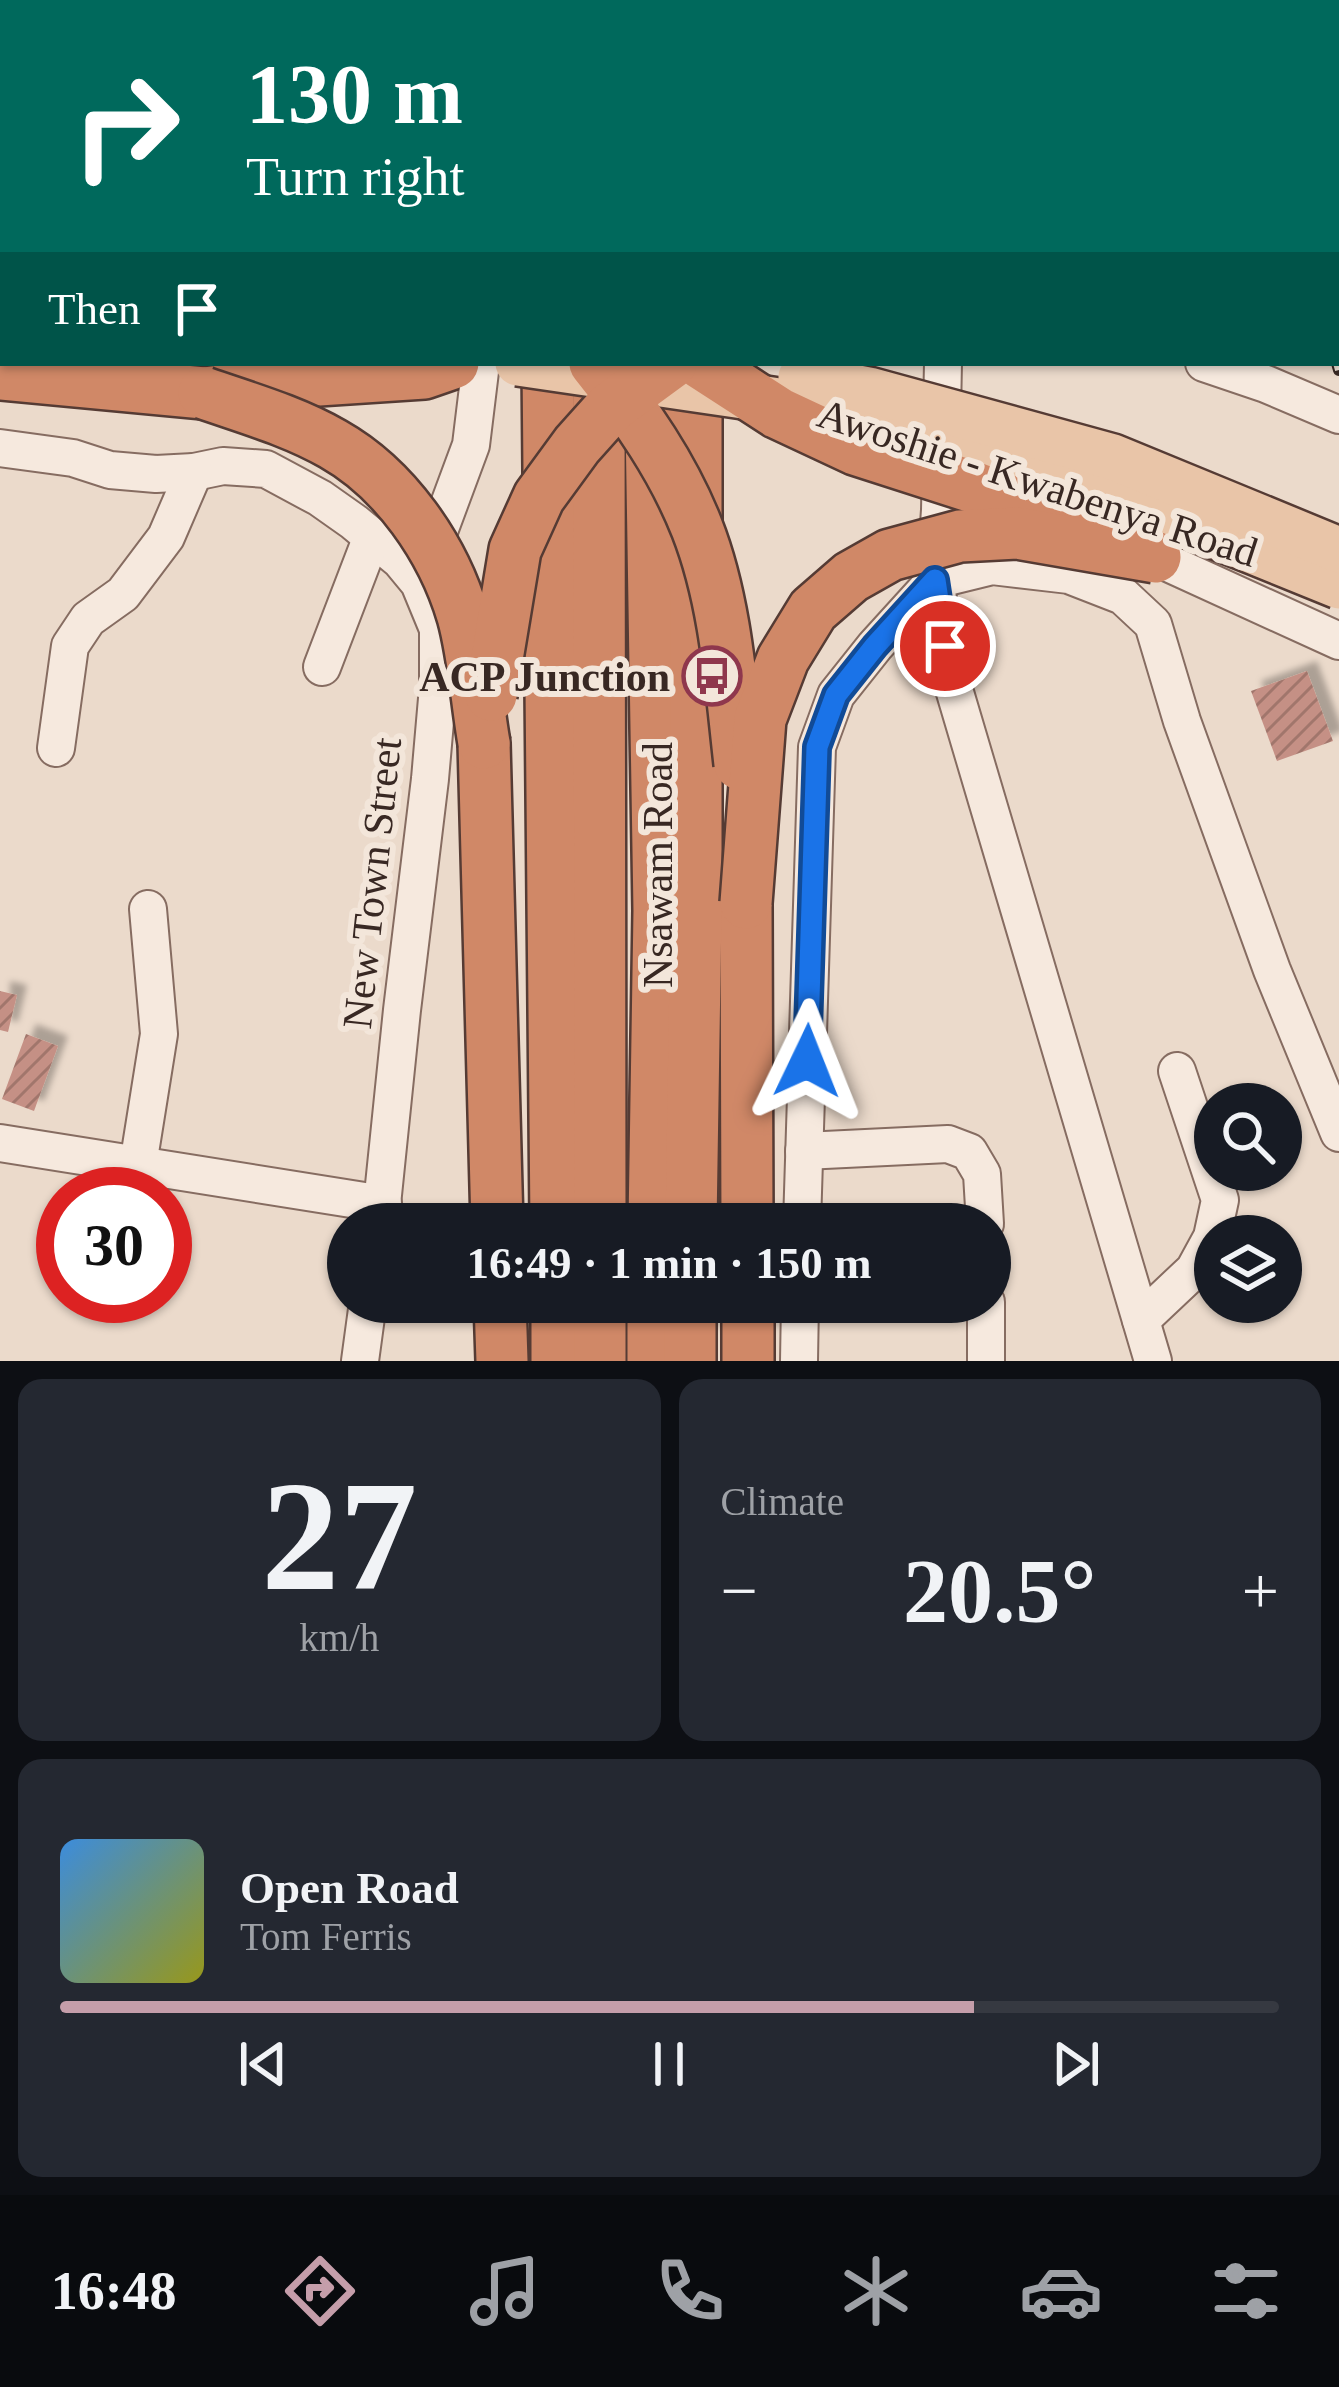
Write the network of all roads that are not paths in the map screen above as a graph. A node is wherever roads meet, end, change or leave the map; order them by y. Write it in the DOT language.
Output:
graph roads {
  1 [pos="444,366"];
  2 [pos="481,366"];
  3 [pos="539,366"];
  4 [pos="548,366"];
  5 [pos="597,366"];
  6 [pos="599,366"];
  7 [pos="650,366"];
  8 [pos="666,366"];
  9 [pos="698,366"];
  10 [pos="703,366"];
  11 [pos="742,366"];
  12 [pos="943,366"];
  13 [pos="1213,366"];
  14 [pos="0,374"];
  15 [pos="205,393"];
  16 [pos="1339,415"];
  17 [pos="0,448"];
  18 [pos="194,472"];
  19 [pos="371,538"];
  20 [pos="1339,550"];
  21 [pos="1155,557"];
  22 [pos="935,580"];
  23 [pos="419,583"];
  24 [pos="1339,586"];
  25 [pos="1339,641"];
  26 [pos="322,667"];
  27 [pos="484,743"];
  28 [pos="56,748"];
  29 [pos="746,903"];
  30 [pos="148,909"];
  31 [pos="1177,1070"];
  32 [pos="1339,1133"];
  33 [pos="0,1142"];
  34 [pos="804,1151"];
  35 [pos="138,1165"];
  36 [pos="327,1203"];
  37 [pos="382,1203"];
  38 [pos="496,1203"];
  39 [pos="556,1203"];
  40 [pos="600,1203"];
  41 [pos="655,1203"];
  42 [pos="692,1203"];
  43 [pos="747,1203"];
  44 [pos="803,1203"];
  45 [pos="984,1203"];
  46 [pos="1141,1320"];
  47 [pos="365,1323"];
  48 [pos="501,1323"];
  49 [pos="557,1323"];
  50 [pos="600,1323"];
  51 [pos="653,1323"];
  52 [pos="690,1323"];
  53 [pos="748,1323"];
  54 [pos="800,1323"];
  55 [pos="986,1323"];
  56 [pos="360,1361"];
  57 [pos="502,1361"];
  58 [pos="557,1361"];
  59 [pos="600,1361"];
  60 [pos="652,1361"];
  61 [pos="689,1361"];
  62 [pos="748,1361"];
  63 [pos="799,1361"];
  64 [pos="986,1361"];
  65 [pos="1153,1361"];
  1 -- 15 [label="highway"];
  2 -- 23 [label="street"];
  3 -- 24 [label="main road, Awoshie - Kwabenya Road, bridge"];
  4 -- 39 [label="highway"];
  5 -- 40 [label="highway, Nsawam Road"];
  6 -- 29 [label="highway, bridge"];
  7 -- 41 [label="highway, Nsawam Road"];
  8 -- 27 [label="highway, bridge"];
  9 -- 42 [label="highway"];
  10 -- 21 [label="highway, bridge"];
  11 -- 20 [label="main road, Awoshie - Kwabenya Road, bridge"];
  12 -- 22 [label="street"];
  13 -- 16 [label="street"];
  14 -- 15 [label="highway"];
  15 -- 27 [label="highway, bridge"];
  17 -- 18 [label="street, New Town Street"];
  18 -- 19 [label="street, New Town Street"];
  18 -- 28 [label="street"];
  19 -- 23 [label="street, New Town Street"];
  19 -- 26 [label="street"];
  21 -- 25 [label="street"];
  21 -- 29 [label="highway, bridge"];
  22 -- 32 [label="street"];
  22 -- 34 [label="street"];
  22 -- 46 [label="street"];
  23 -- 37 [label="street, New Town Street"];
  27 -- 38 [label="highway"];
  29 -- 43 [label="highway"];
  30 -- 35 [label="street"];
  31 -- 46 [label="street"];
  33 -- 35 [label="street"];
  34 -- 44 [label="street"];
  34 -- 45 [label="street"];
  35 -- 36 [label="street"];
  46 -- 65 [label="street"];
  47 -- 56 [label="street"];
  48 -- 57 [label="highway"];
  49 -- 58 [label="highway"];
  50 -- 59 [label="highway"];
  51 -- 60 [label="highway"];
  52 -- 61 [label="highway"];
  53 -- 62 [label="highway"];
  54 -- 63 [label="street"];
  55 -- 64 [label="street"];
}
